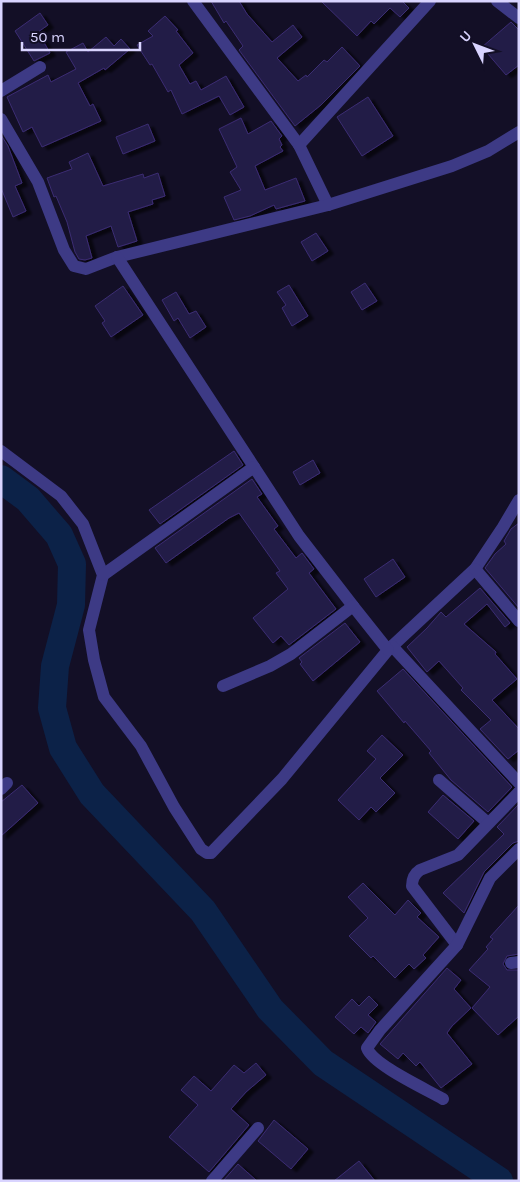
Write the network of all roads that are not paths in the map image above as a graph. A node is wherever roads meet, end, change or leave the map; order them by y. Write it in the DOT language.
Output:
graph roads {
  1 [pos="193,1"];
  2 [pos="430,1"];
  3 [pos="497,1"];
  4 [pos="519,18"];
  5 [pos="40,67"];
  6 [pos="1,91"];
  7 [pos="1,119"];
  8 [pos="519,132"];
  9 [pos="5,133"];
  10 [pos="299,145"];
  11 [pos="328,205"];
  12 [pos="117,257"];
  13 [pos="1,451"];
  14 [pos="254,467"];
  15 [pos="519,500"];
  16 [pos="475,569"];
  17 [pos="103,575"];
  18 [pos="353,606"];
  19 [pos="519,621"];
  20 [pos="390,648"];
  21 [pos="223,686"];
  22 [pos="439,780"];
  23 [pos="519,783"];
  24 [pos="519,792"];
  25 [pos="488,822"];
  26 [pos="519,849"];
  27 [pos="457,945"];
  28 [pos="443,1099"];
  29 [pos="258,1128"];
  30 [pos="212,1181"];
  1 -- 10 [label="street"];
  2 -- 10 [label="street"];
  3 -- 4 [label="street"];
  5 -- 6 [label="street"];
  7 -- 9 [label="street"];
  8 -- 11 [label="street"];
  9 -- 12 [label="street"];
  10 -- 11 [label="street"];
  11 -- 12 [label="street"];
  12 -- 14 [label="street"];
  13 -- 17 [label="street"];
  14 -- 17 [label="street"];
  14 -- 18 [label="street"];
  15 -- 16 [label="street"];
  16 -- 19 [label="street"];
  16 -- 20 [label="street"];
  17 -- 20 [label="street"];
  18 -- 20 [label="street"];
  18 -- 21 [label="street"];
  20 -- 23 [label="street"];
  22 -- 25 [label="street"];
  24 -- 25 [label="street"];
  25 -- 27 [label="street"];
  26 -- 27 [label="street"];
  27 -- 28 [label="street"];
  29 -- 30 [label="street"];
}
